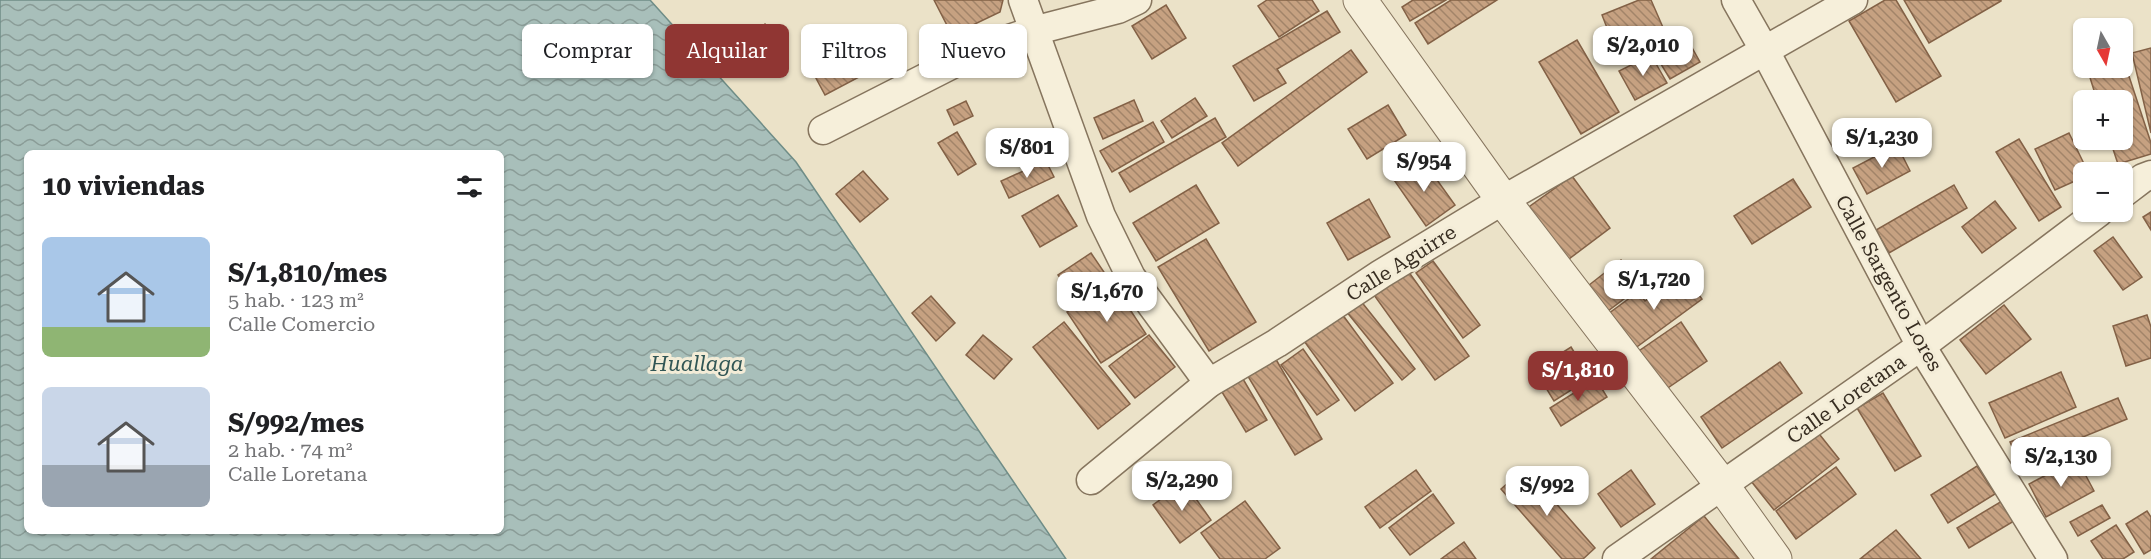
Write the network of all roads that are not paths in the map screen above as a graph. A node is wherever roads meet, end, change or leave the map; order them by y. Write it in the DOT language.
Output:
graph roads {
  1 [pos="1023,0"];
  2 [pos="1137,0"];
  3 [pos="1360,0"];
  4 [pos="1736,0"];
  5 [pos="1854,0"];
  6 [pos="1033,31"];
  7 [pos="1765,51"];
  8 [pos="823,130"];
  9 [pos="2151,175"];
  10 [pos="2133,186"];
  11 [pos="1503,201"];
  12 [pos="2086,222"];
  13 [pos="1921,346"];
  14 [pos="1209,383"];
  15 [pos="1091,480"];
  16 [pos="1722,485"];
  17 [pos="1617,559"];
  18 [pos="1775,559"];
  19 [pos="2054,559"];
  1 -- 6 [label="street"];
  2 -- 6 [label="street"];
  3 -- 11 [label="street"];
  4 -- 7 [label="street, Calle Sargento Lores"];
  5 -- 7 [label="street, Calle Aguirre"];
  6 -- 8 [label="street"];
  6 -- 14 [label="street"];
  7 -- 11 [label="street, Calle Aguirre"];
  7 -- 13 [label="street, Calle Sargento Lores"];
  9 -- 10 [label="street"];
  11 -- 14 [label="street, Calle Aguirre"];
  11 -- 16 [label="street"];
  12 -- 13 [label="street, Calle Loretana"];
  13 -- 16 [label="street, Calle Loretana"];
  13 -- 19 [label="street, Calle Sargento Lores"];
  14 -- 15 [label="street, Calle Aguirre"];
  16 -- 17 [label="street, Calle Loretana"];
  16 -- 18 [label="street"];
}
